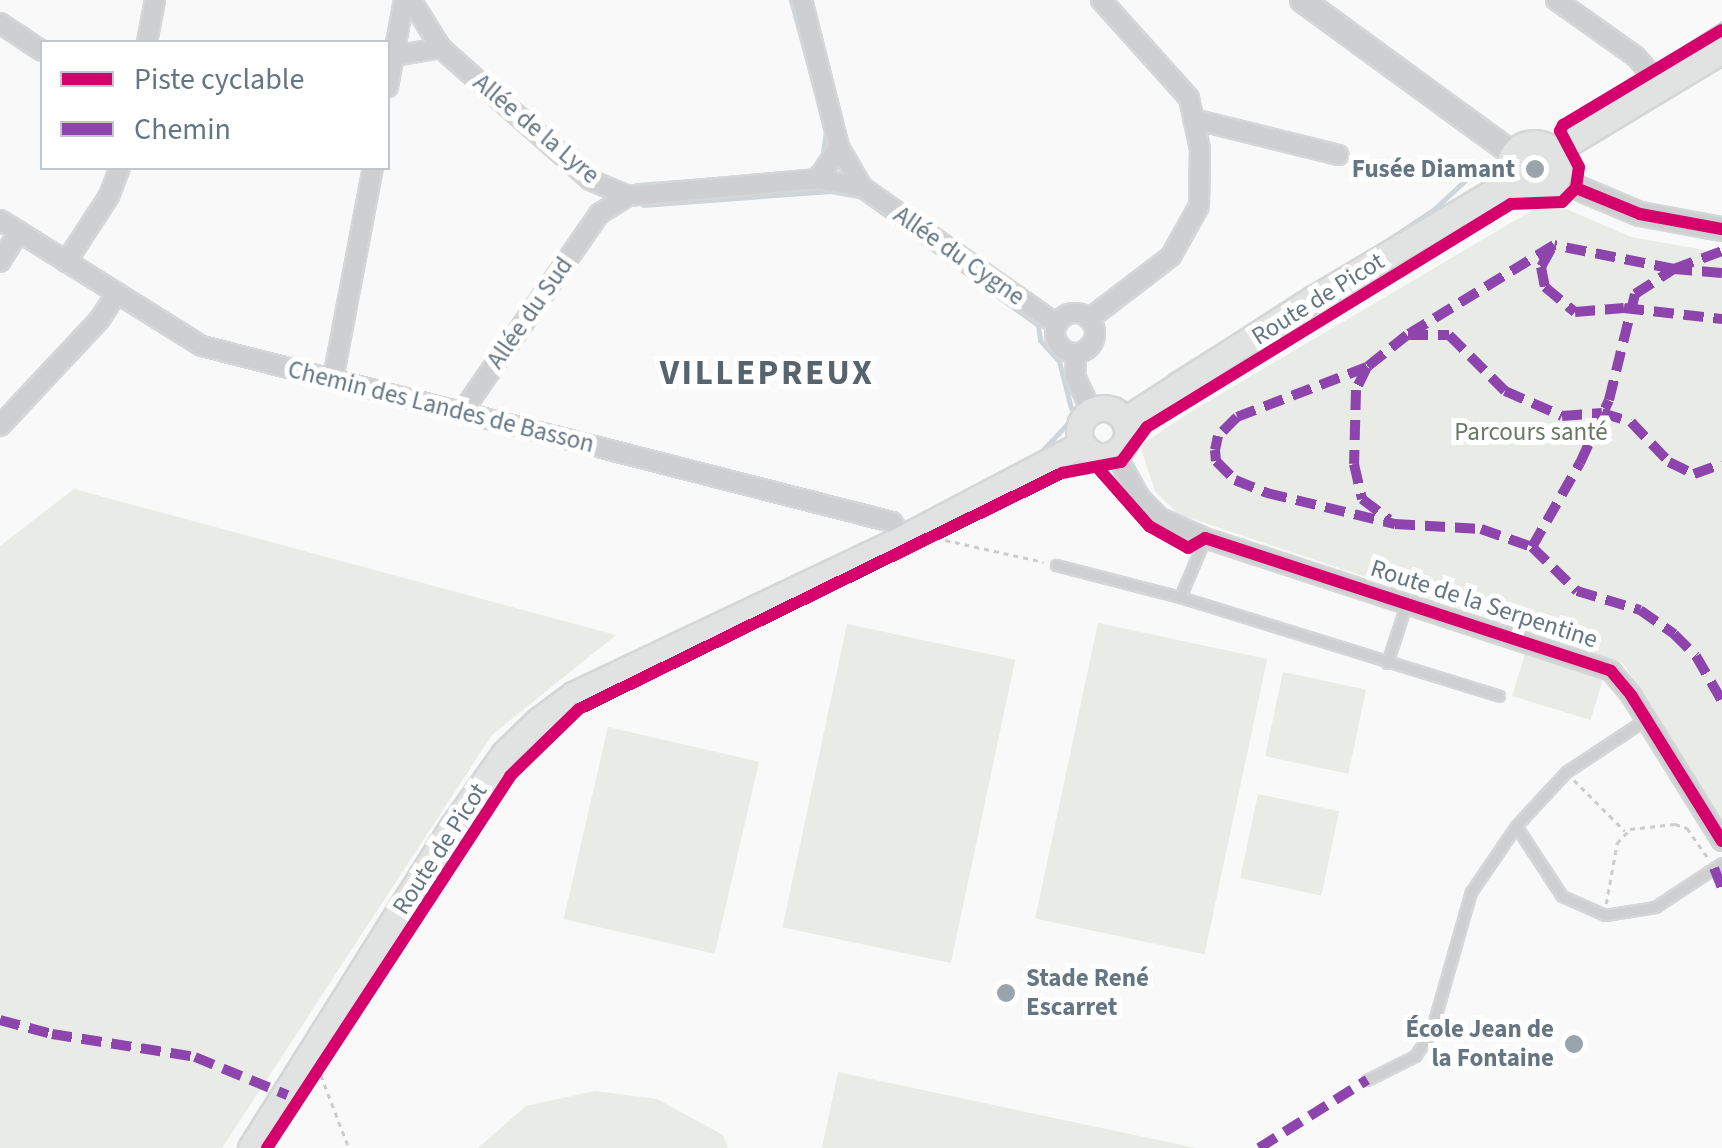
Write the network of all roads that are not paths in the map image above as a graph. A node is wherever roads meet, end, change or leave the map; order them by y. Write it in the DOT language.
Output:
graph roads {
  1 [pos="155,0"];
  2 [pos="408,0"];
  3 [pos="802,0"];
  4 [pos="1102,0"];
  5 [pos="1302,0"];
  6 [pos="1556,0"];
  7 [pos="0,23"];
  8 [pos="147,40"];
  9 [pos="441,48"];
  10 [pos="40,50"];
  11 [pos="1722,50"];
  12 [pos="394,56"];
  13 [pos="390,77"];
  14 [pos="1663,87"];
  15 [pos="1194,119"];
  16 [pos="839,146"];
  17 [pos="1554,152"];
  18 [pos="1513,154"];
  19 [pos="1339,155"];
  20 [pos="119,170"];
  21 [pos="372,170"];
  22 [pos="818,179"];
  23 [pos="1558,179"];
  24 [pos="590,180"];
  25 [pos="1512,181"];
  26 [pos="862,187"];
  27 [pos="628,196"];
  28 [pos="598,214"];
  29 [pos="0,220"];
  30 [pos="1722,229"];
  31 [pos="19,232"];
  32 [pos="0,262"];
  33 [pos="66,262"];
  34 [pos="117,293"];
  35 [pos="1089,319"];
  36 [pos="1056,324"];
  37 [pos="1076,353"];
  38 [pos="333,379"];
  39 [pos="1091,411"];
  40 [pos="462,412"];
  41 [pos="1125,420"];
  42 [pos="0,426"];
  43 [pos="1082,444"];
  44 [pos="1116,453"];
  45 [pos="903,538"];
  46 [pos="1206,538"];
  47 [pos="1056,565"];
  48 [pos="1180,598"];
  49 [pos="1407,603"];
  50 [pos="1387,663"];
  51 [pos="1500,696"];
  52 [pos="1646,719"];
  53 [pos="1516,826"];
  54 [pos="1722,841"];
  55 [pos="1718,866"];
  56 [pos="1367,1080"];
  57 [pos="252,1148"];
  1 -- 8 [label="street"];
  2 -- 9 [label="street, Allée de la Lyre"];
  2 -- 12 [label="street"];
  3 -- 16 [label="street"];
  4 -- 15 [label="street"];
  5 -- 18 [label="street"];
  6 -- 14 [label="street"];
  7 -- 10 [label="street"];
  9 -- 12 [label="street"];
  9 -- 24 [label="street, Allée de la Lyre"];
  11 -- 14 [label="main road"];
  12 -- 13 [label="street"];
  14 -- 17 [label="main road"];
  15 -- 19 [label="street"];
  15 -- 35 [label="street"];
  16 -- 22 [label="street"];
  16 -- 26 [label="street"];
  17 -- 18 [label="main road"];
  17 -- 23 [label="main road"];
  18 -- 25 [label="main road"];
  20 -- 33 [label="street"];
  21 -- 38 [label="street"];
  22 -- 26 [label="street, Allée de la Lyre"];
  22 -- 27 [label="street, Allée de la Lyre"];
  23 -- 25 [label="main road"];
  23 -- 30 [label="street"];
  24 -- 27 [label="street, Allée de la Lyre"];
  24 -- 28 [label="street"];
  25 -- 41 [label="main road, Route de Picot"];
  26 -- 36 [label="street, Allée du Cygne"];
  27 -- 28 [label="street, Allée du Sud"];
  28 -- 40 [label="street, Allée du Sud"];
  29 -- 31 [label="street, Chemin des Landes de Basson"];
  31 -- 32 [label="street"];
  31 -- 33 [label="street, Chemin des Landes de Basson"];
  33 -- 34 [label="street, Chemin des Landes de Basson"];
  34 -- 38 [label="street, Chemin des Landes de Basson"];
  34 -- 42 [label="street"];
  35 -- 36 [label="street"];
  35 -- 37 [label="street"];
  36 -- 37 [label="street"];
  37 -- 39 [label="street"];
  38 -- 40 [label="street, Chemin des Landes de Basson"];
  39 -- 41 [label="main road"];
  39 -- 43 [label="main road"];
  40 -- 45 [label="street, Chemin des Landes de Basson"];
  41 -- 44 [label="main road"];
  43 -- 44 [label="main road"];
  43 -- 45 [label="main road, Route de Picot"];
  44 -- 46 [label="street, Route de la Serpentine"];
  45 -- 57 [label="main road, Route de Picot"];
  46 -- 48 [label="lane"];
  46 -- 49 [label="street, Route de la Serpentine"];
  47 -- 48 [label="lane"];
  48 -- 50 [label="lane"];
  49 -- 50 [label="lane"];
  49 -- 52 [label="street, Route de la Serpentine"];
  50 -- 51 [label="lane"];
  52 -- 53 [label="lane"];
  52 -- 54 [label="street, Route de la Serpentine"];
  53 -- 55 [label="lane"];
  53 -- 56 [label="lane"];
}
